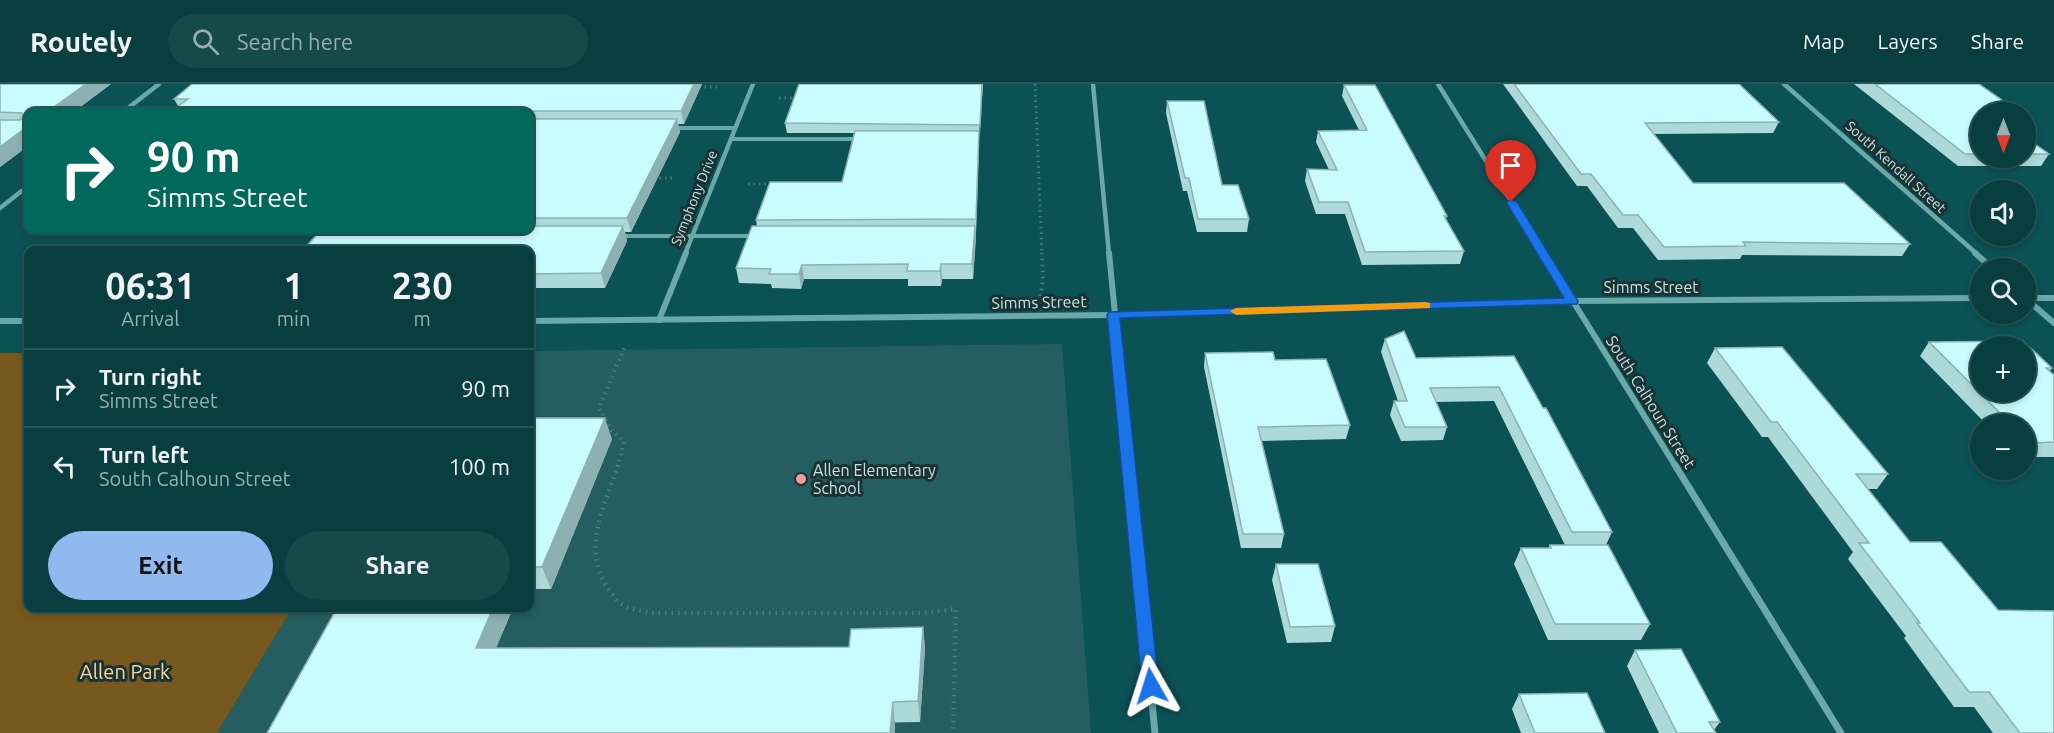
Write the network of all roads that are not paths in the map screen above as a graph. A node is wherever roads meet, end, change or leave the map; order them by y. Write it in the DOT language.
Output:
graph roads {
  1 [pos="159,84"];
  2 [pos="753,84"];
  3 [pos="1093,84"];
  4 [pos="1438,84"];
  5 [pos="1784,84"];
  6 [pos="128,108"];
  7 [pos="668,128"];
  8 [pos="735,128"];
  9 [pos="730,139"];
  10 [pos="859,139"];
  11 [pos="24,189"];
  12 [pos="0,201"];
  13 [pos="9,201"];
  14 [pos="0,208"];
  15 [pos="619,236"];
  16 [pos="692,236"];
  17 [pos="764,236"];
  18 [pos="1981,258"];
  19 [pos="1970,298"];
  20 [pos="2036,298"];
  21 [pos="2054,298"];
  22 [pos="1572,301"];
  23 [pos="2036,307"];
  24 [pos="1113,315"];
  25 [pos="659,320"];
  26 [pos="0,321"];
  27 [pos="24,321"];
  28 [pos="534,321"];
  29 [pos="2054,323"];
  30 [pos="1155,733"];
  31 [pos="1841,733"];
  1 -- 6 [label="street"];
  2 -- 8 [label="street, Symphony Drive"];
  3 -- 24 [label="street"];
  4 -- 22 [label="street, South Calhoun Street"];
  5 -- 18 [label="street, South Kendall Street"];
  7 -- 8 [label="lane"];
  8 -- 9 [label="street, Symphony Drive"];
  9 -- 10 [label="lane"];
  9 -- 16 [label="street, Symphony Drive"];
  11 -- 13 [label="street"];
  12 -- 13 [label="street"];
  13 -- 14 [label="street"];
  15 -- 16 [label="lane"];
  16 -- 17 [label="lane"];
  16 -- 25 [label="street, Symphony Drive"];
  19 -- 22 [label="street, Simms Street"];
  20 -- 21 [label="street"];
  22 -- 24 [label="street, Simms Street"];
  22 -- 31 [label="street, South Calhoun Street"];
  23 -- 29 [label="street"];
  24 -- 25 [label="street, Simms Street"];
  24 -- 30 [label="street"];
  25 -- 28 [label="street, Simms Street"];
  26 -- 27 [label="street"];
}
